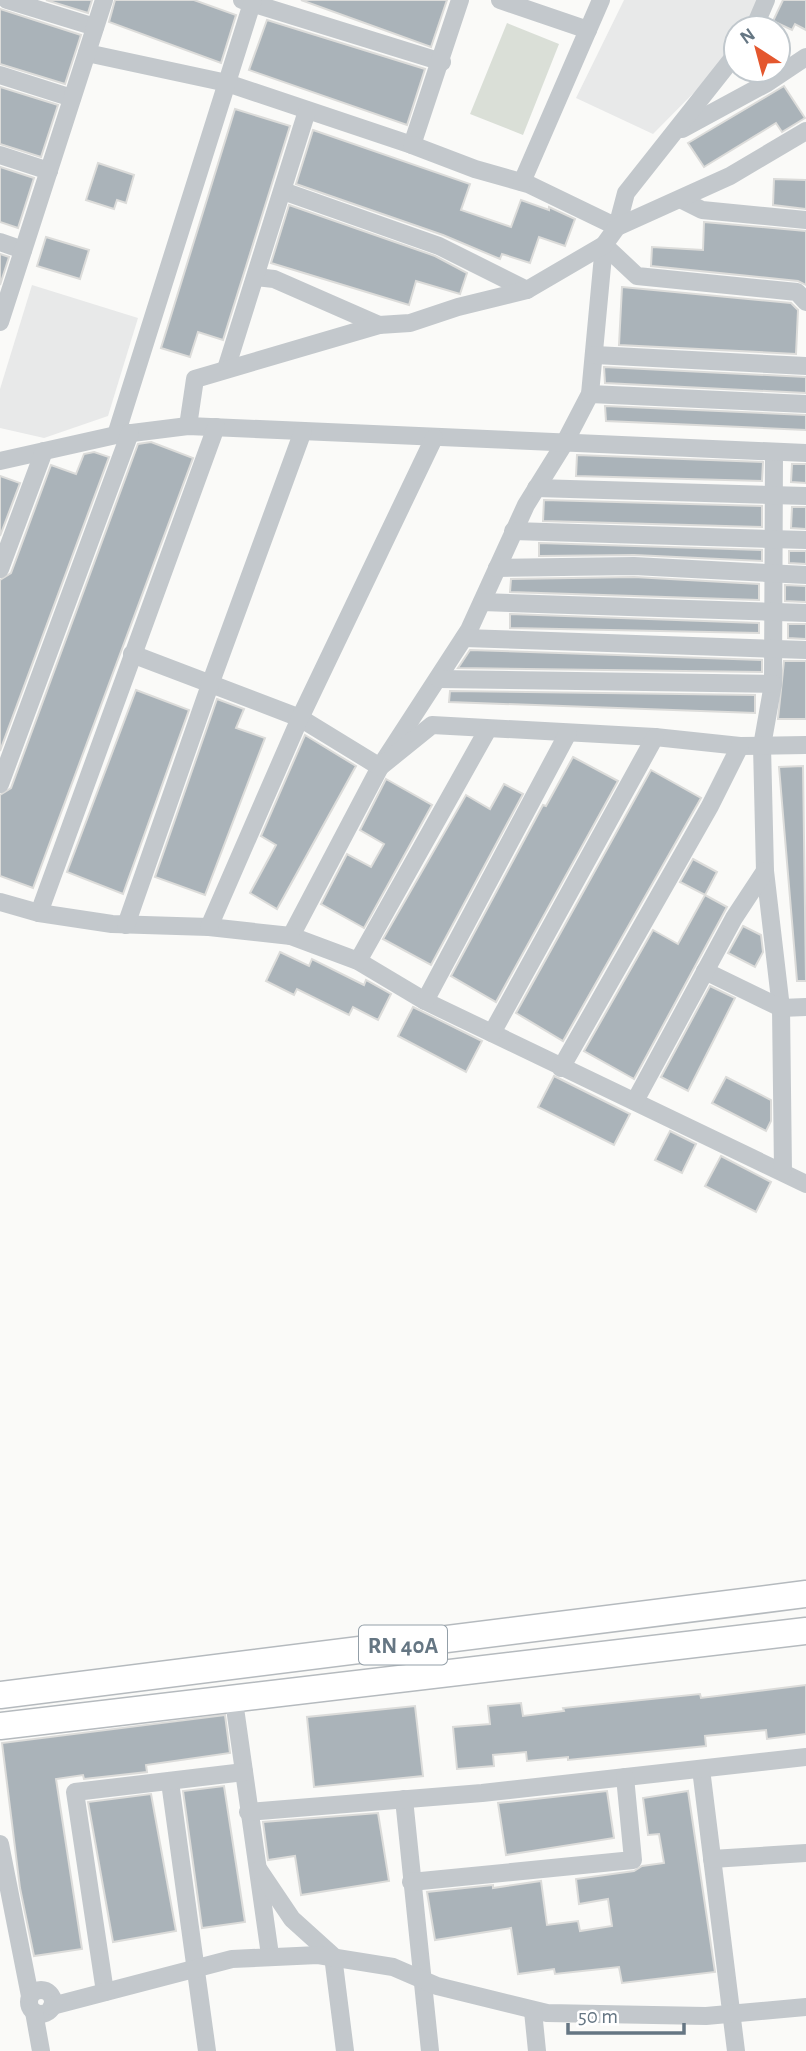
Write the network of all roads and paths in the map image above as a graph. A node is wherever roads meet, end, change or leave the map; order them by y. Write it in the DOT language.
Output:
graph roads {
  1 [pos="7,0"];
  2 [pos="104,0"];
  3 [pos="460,0"];
  4 [pos="500,0"];
  5 [pos="601,0"];
  6 [pos="249,1"];
  7 [pos="95,27"];
  8 [pos="588,30"];
  9 [pos="87,53"];
  10 [pos="806,57"];
  11 [pos="442,62"];
  12 [pos="722,72"];
  13 [pos="0,75"];
  14 [pos="227,83"];
  15 [pos="72,99"];
  16 [pos="307,111"];
  17 [pos="806,131"];
  18 [pos="675,132"];
  19 [pos="412,145"];
  20 [pos="0,155"];
  21 [pos="49,171"];
  22 [pos="522,182"];
  23 [pos="283,191"];
  24 [pos="682,200"];
  25 [pos="806,220"];
  26 [pos="617,227"];
  27 [pos="0,242"];
  28 [pos="604,245"];
  29 [pos="23,250"];
  30 [pos="256,277"];
  31 [pos="527,290"];
  32 [pos="806,302"];
  33 [pos="0,321"];
  34 [pos="379,325"];
  35 [pos="595,355"];
  36 [pos="806,366"];
  37 [pos="226,369"];
  38 [pos="590,394"];
  39 [pos="806,404"];
  40 [pos="188,426"];
  41 [pos="216,427"];
  42 [pos="303,431"];
  43 [pos="123,434"];
  44 [pos="434,438"];
  45 [pos="564,443"];
  46 [pos="44,451"];
  47 [pos="774,452"];
  48 [pos="806,453"];
  49 [pos="0,461"];
  50 [pos="536,488"];
  51 [pos="774,494"];
  52 [pos="806,496"];
  53 [pos="513,531"];
  54 [pos="774,539"];
  55 [pos="806,540"];
  56 [pos="497,568"];
  57 [pos="0,569"];
  58 [pos="774,573"];
  59 [pos="806,575"];
  60 [pos="482,602"];
  61 [pos="773,612"];
  62 [pos="806,613"];
  63 [pos="464,638"];
  64 [pos="773,649"];
  65 [pos="806,650"];
  66 [pos="132,654"];
  67 [pos="439,679"];
  68 [pos="211,682"];
  69 [pos="773,684"];
  70 [pos="300,718"];
  71 [pos="488,729"];
  72 [pos="568,733"];
  73 [pos="655,737"];
  74 [pos="806,745"];
  75 [pos="740,746"];
  76 [pos="762,746"];
  77 [pos="380,767"];
  78 [pos="0,783"];
  79 [pos="765,871"];
  80 [pos="0,902"];
  81 [pos="39,913"];
  82 [pos="126,925"];
  83 [pos="209,927"];
  84 [pos="291,936"];
  85 [pos="358,961"];
  86 [pos="705,971"];
  87 [pos="425,1000"];
  88 [pos="806,1007"];
  89 [pos="781,1008"];
  90 [pos="492,1034"];
  91 [pos="561,1068"];
  92 [pos="635,1101"];
  93 [pos="783,1171"];
  94 [pos="806,1184"];
  95 [pos="806,1594"];
  96 [pos="806,1631"];
  97 [pos="0,1695"];
  98 [pos="234,1701"];
  99 [pos="0,1726"];
  100 [pos="806,1757"];
  101 [pos="701,1769"];
  102 [pos="244,1772"];
  103 [pos="625,1777"];
  104 [pos="170,1782"];
  105 [pos="404,1799"];
  106 [pos="248,1812"];
  107 [pos="0,1844"];
  108 [pos="806,1853"];
  109 [pos="712,1859"];
  110 [pos="256,1867"];
  111 [pos="411,1882"];
  112 [pos="270,1955"];
  113 [pos="333,1956"];
  114 [pos="195,1966"];
  115 [pos="421,1979"];
  116 [pos="105,1992"];
  117 [pos="32,2004"];
  118 [pos="806,2007"];
  119 [pos="533,2011"];
  120 [pos="730,2015"];
  121 [pos="41,2051"];
  122 [pos="207,2051"];
  123 [pos="345,2051"];
  124 [pos="430,2051"];
  125 [pos="537,2051"];
  126 [pos="736,2051"];
  1 -- 7 [label="street"];
  2 -- 7 [label="street"];
  3 -- 11 [label="street"];
  4 -- 8 [label="street"];
  5 -- 8 [label="street"];
  6 -- 11 [label="street"];
  6 -- 14 [label="street"];
  7 -- 9 [label="street"];
  8 -- 22 [label="street"];
  9 -- 14 [label="street"];
  9 -- 15 [label="street"];
  10 -- 18 [label="street"];
  11 -- 19 [label="street"];
  12 -- 18 [label="street"];
  13 -- 15 [label="street"];
  14 -- 16 [label="street"];
  14 -- 43 [label="street"];
  15 -- 21 [label="street"];
  16 -- 19 [label="street"];
  16 -- 23 [label="street"];
  17 -- 24 [label="street"];
  18 -- 26 [label="street"];
  19 -- 22 [label="street"];
  20 -- 21 [label="street"];
  21 -- 29 [label="street"];
  22 -- 26 [label="street"];
  23 -- 30 [label="street"];
  23 -- 31 [label="street"];
  24 -- 25 [label="street"];
  24 -- 26 [label="street"];
  26 -- 28 [label="street"];
  27 -- 29 [label="street"];
  28 -- 31 [label="street"];
  28 -- 32 [label="street"];
  28 -- 35 [label="street"];
  29 -- 33 [label="street"];
  30 -- 34 [label="street"];
  30 -- 37 [label="street"];
  31 -- 34 [label="street"];
  34 -- 37 [label="street"];
  35 -- 36 [label="street"];
  35 -- 38 [label="street"];
  37 -- 40 [label="street"];
  38 -- 39 [label="street"];
  38 -- 45 [label="street"];
  40 -- 41 [label="street"];
  40 -- 43 [label="street"];
  41 -- 42 [label="street"];
  41 -- 66 [label="street"];
  42 -- 44 [label="street"];
  42 -- 68 [label="street"];
  43 -- 46 [label="street"];
  43 -- 78 [label="street"];
  44 -- 45 [label="street"];
  44 -- 70 [label="street"];
  45 -- 47 [label="street"];
  45 -- 50 [label="street"];
  46 -- 49 [label="street"];
  46 -- 57 [label="street"];
  47 -- 48 [label="street"];
  47 -- 51 [label="street"];
  50 -- 51 [label="street"];
  50 -- 53 [label="street"];
  51 -- 52 [label="street"];
  51 -- 54 [label="street"];
  53 -- 54 [label="street"];
  53 -- 56 [label="street"];
  54 -- 55 [label="street"];
  54 -- 58 [label="street"];
  56 -- 58 [label="street"];
  56 -- 60 [label="street"];
  58 -- 59 [label="street"];
  58 -- 61 [label="street"];
  60 -- 61 [label="street"];
  60 -- 63 [label="street"];
  61 -- 62 [label="street"];
  61 -- 64 [label="street"];
  63 -- 64 [label="street"];
  63 -- 67 [label="street"];
  64 -- 65 [label="street"];
  64 -- 69 [label="street"];
  66 -- 68 [label="street"];
  66 -- 81 [label="street"];
  67 -- 69 [label="street"];
  67 -- 77 [label="street"];
  68 -- 70 [label="street"];
  68 -- 82 [label="street"];
  69 -- 76 [label="street"];
  70 -- 77 [label="street"];
  70 -- 83 [label="street"];
  71 -- 72 [label="street"];
  71 -- 77 [label="street"];
  71 -- 85 [label="street"];
  72 -- 73 [label="street"];
  72 -- 87 [label="street"];
  73 -- 75 [label="street"];
  73 -- 90 [label="street"];
  74 -- 76 [label="street"];
  75 -- 76 [label="street"];
  75 -- 91 [label="street"];
  76 -- 79 [label="street"];
  77 -- 84 [label="street"];
  79 -- 86 [label="street"];
  79 -- 89 [label="street"];
  80 -- 81 [label="street"];
  81 -- 82 [label="street"];
  82 -- 83 [label="street"];
  83 -- 84 [label="street"];
  84 -- 85 [label="street"];
  85 -- 87 [label="street"];
  86 -- 89 [label="street"];
  86 -- 92 [label="street"];
  87 -- 90 [label="street"];
  88 -- 89 [label="street"];
  89 -- 93 [label="street"];
  90 -- 91 [label="street"];
  91 -- 92 [label="street"];
  92 -- 93 [label="street"];
  93 -- 94 [label="street"];
  95 -- 97 [label="main road, RN 40A"];
  96 -- 98 [label="main road, RN 40A"];
  98 -- 99 [label="main road, RN 40A"];
  98 -- 102 [label="street"];
  100 -- 101 [label="street"];
  101 -- 103 [label="street"];
  101 -- 109 [label="street"];
  102 -- 104 [label="street"];
  102 -- 106 [label="street"];
  103 -- 105 [label="street"];
  103 -- 111 [label="street"];
  104 -- 114 [label="street"];
  104 -- 116 [label="street"];
  105 -- 106 [label="street"];
  105 -- 111 [label="street"];
  106 -- 110 [label="street"];
  107 -- 117 [label="street"];
  108 -- 109 [label="street"];
  109 -- 120 [label="street"];
  110 -- 112 [label="street"];
  110 -- 113 [label="street"];
  111 -- 115 [label="street"];
  112 -- 113 [label="street"];
  112 -- 114 [label="street"];
  113 -- 115 [label="street"];
  113 -- 123 [label="street"];
  114 -- 116 [label="street"];
  114 -- 122 [label="street"];
  115 -- 119 [label="street"];
  115 -- 124 [label="street"];
  116 -- 117 [label="street"];
  117 -- 121 [label="street"];
  118 -- 120 [label="street"];
  119 -- 120 [label="street"];
  119 -- 125 [label="street"];
  120 -- 126 [label="street"];
}
